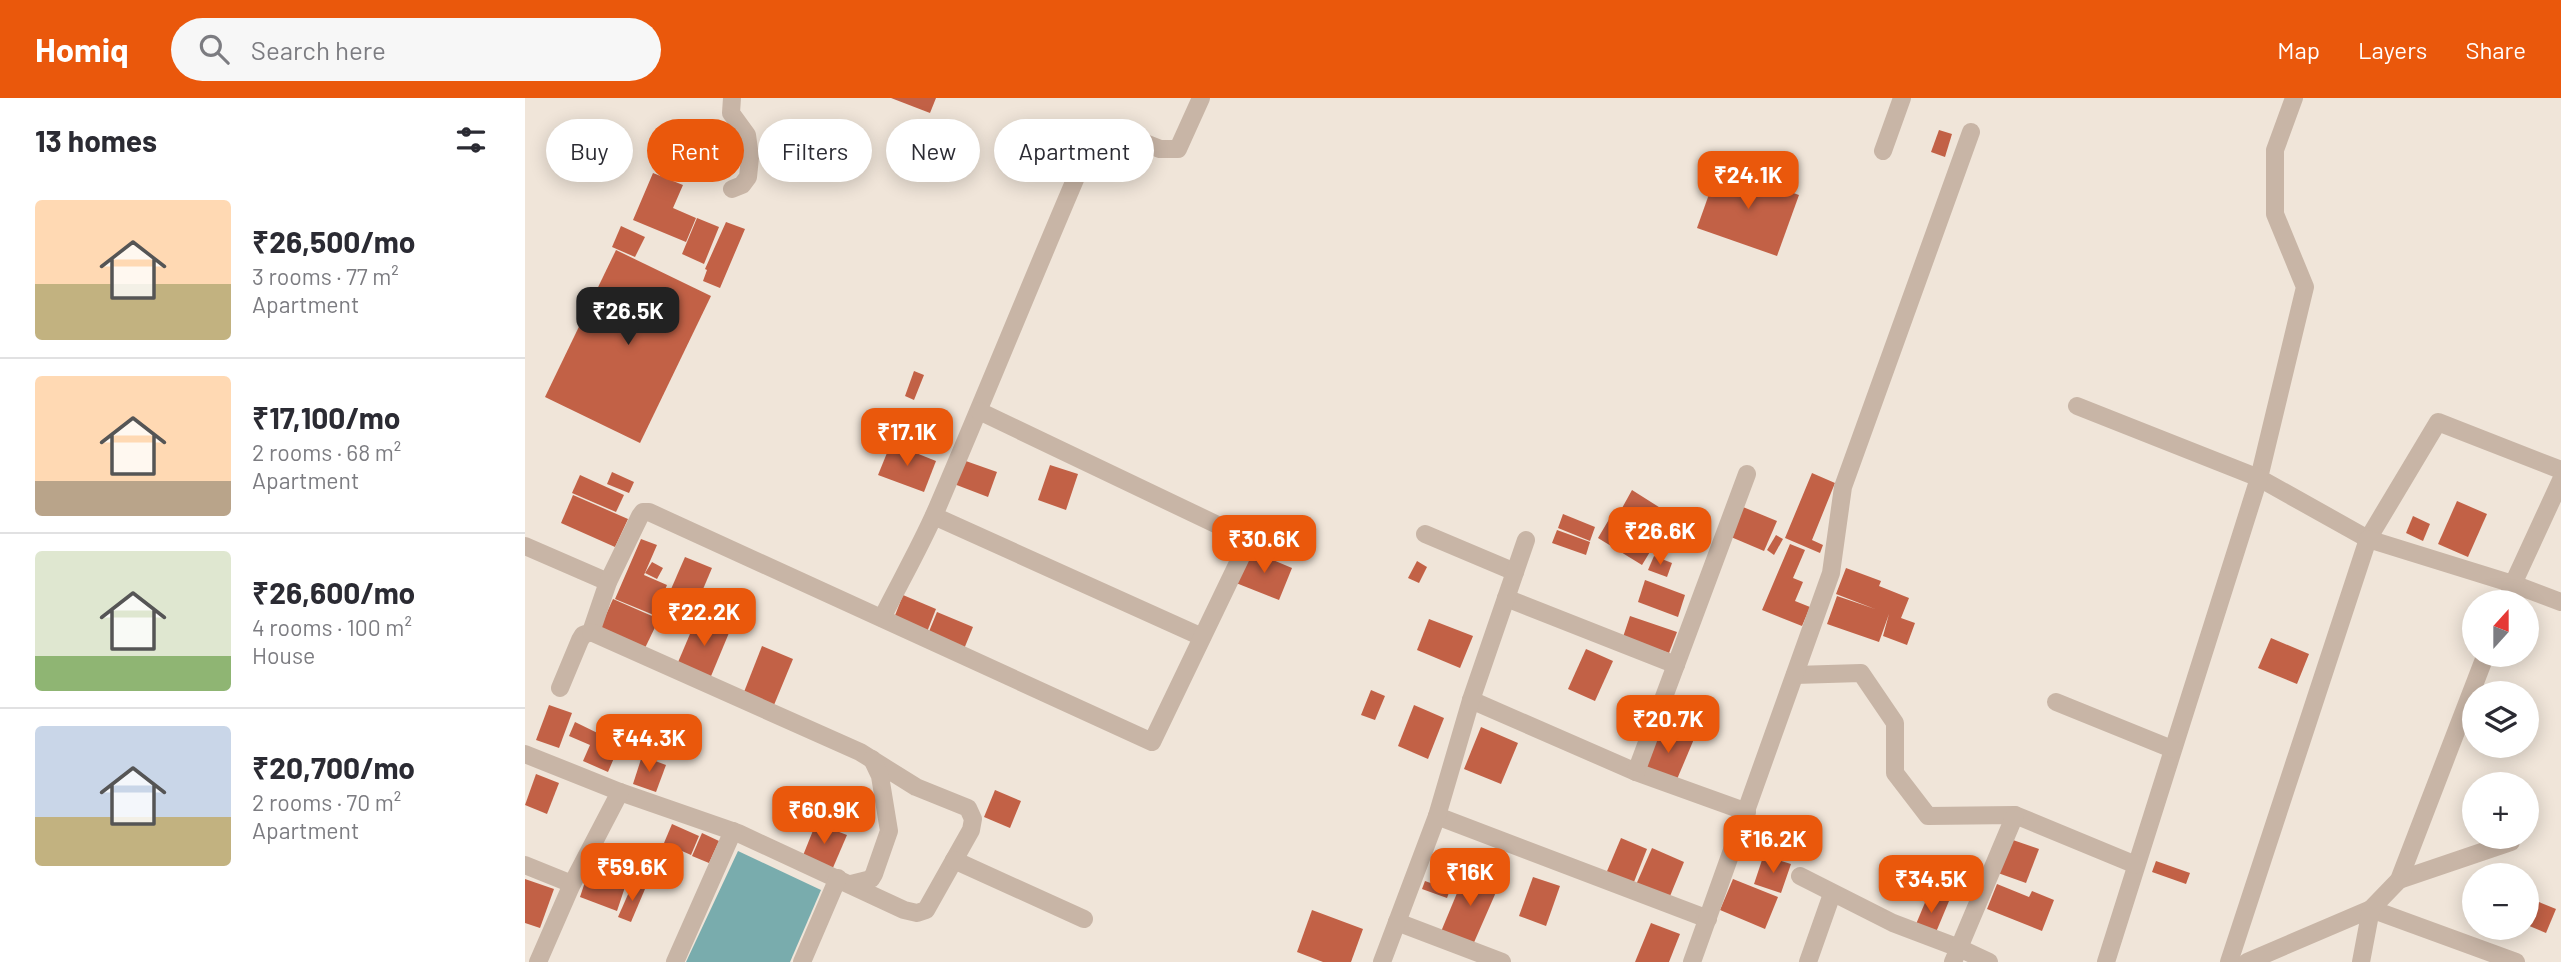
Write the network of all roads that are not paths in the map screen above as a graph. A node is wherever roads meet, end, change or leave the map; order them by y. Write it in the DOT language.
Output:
graph roads {
  1 [pos="732,98"];
  2 [pos="1201,98"];
  3 [pos="1902,98"];
  4 [pos="2294,98"];
  5 [pos="1971,132"];
  6 [pos="1883,151"];
  7 [pos="732,189"];
  8 [pos="2077,406"];
  9 [pos="979,411"];
  10 [pos="2561,470"];
  11 [pos="1747,474"];
  12 [pos="2259,478"];
  13 [pos="2561,480"];
  14 [pos="934,516"];
  15 [pos="1425,534"];
  16 [pos="2368,539"];
  17 [pos="1526,540"];
  18 [pos="525,546"];
  19 [pos="1515,572"];
  20 [pos="608,582"];
  21 [pos="2513,584"];
  22 [pos="2511,590"];
  23 [pos="1506,598"];
  24 [pos="2561,603"];
  25 [pos="881,618"];
  26 [pos="590,632"];
  27 [pos="1202,637"];
  28 [pos="1676,665"];
  29 [pos="2481,667"];
  30 [pos="1795,675"];
  31 [pos="560,688"];
  32 [pos="1471,700"];
  33 [pos="2056,702"];
  34 [pos="2172,749"];
  35 [pos="525,754"];
  36 [pos="872,759"];
  37 [pos="1636,772"];
  38 [pos="620,792"];
  39 [pos="1747,813"];
  40 [pos="2015,815"];
  41 [pos="1437,816"];
  42 [pos="733,831"];
  43 [pos="2490,849"];
  44 [pos="954,860"];
  45 [pos="525,865"];
  46 [pos="2136,865"];
  47 [pos="1800,877"];
  48 [pos="2399,880"];
  49 [pos="845,881"];
  50 [pos="572,884"];
  51 [pos="1832,894"];
  52 [pos="2371,909"];
  53 [pos="1084,919"];
  54 [pos="1708,919"];
  55 [pos="1397,922"];
  56 [pos="1956,955"];
  57 [pos="1810,961"];
  58 [pos="538,962"];
  59 [pos="674,962"];
  60 [pos="802,962"];
  61 [pos="1382,962"];
  62 [pos="1502,962"];
  63 [pos="1692,962"];
  64 [pos="1989,962"];
  65 [pos="2106,962"];
  66 [pos="2229,962"];
  67 [pos="2247,962"];
  68 [pos="2361,962"];
  69 [pos="2516,962"];
  1 -- 7 [label="street"];
  2 -- 9 [label="street"];
  3 -- 6 [label="street"];
  4 -- 12 [label="street"];
  5 -- 30 [label="street"];
  8 -- 12 [label="street"];
  9 -- 14 [label="street"];
  9 -- 27 [label="street"];
  10 -- 16 [label="street"];
  11 -- 28 [label="street"];
  12 -- 16 [label="street"];
  12 -- 34 [label="street"];
  13 -- 21 [label="street"];
  14 -- 25 [label="street"];
  14 -- 27 [label="street"];
  15 -- 19 [label="street"];
  16 -- 21 [label="street"];
  16 -- 66 [label="street"];
  17 -- 19 [label="street"];
  18 -- 20 [label="street"];
  19 -- 23 [label="street"];
  20 -- 25 [label="street"];
  20 -- 26 [label="street"];
  21 -- 22 [label="street"];
  21 -- 24 [label="street"];
  23 -- 28 [label="street"];
  23 -- 32 [label="street"];
  25 -- 27 [label="street"];
  26 -- 31 [label="street"];
  26 -- 36 [label="street"];
  28 -- 37 [label="street"];
  29 -- 48 [label="street"];
  30 -- 39 [label="street"];
  30 -- 40 [label="street"];
  32 -- 37 [label="street"];
  32 -- 41 [label="street"];
  33 -- 34 [label="street"];
  34 -- 46 [label="street"];
  35 -- 38 [label="street"];
  36 -- 44 [label="street"];
  36 -- 49 [label="street"];
  37 -- 39 [label="street"];
  38 -- 42 [label="street"];
  38 -- 50 [label="street"];
  39 -- 54 [label="street"];
  40 -- 46 [label="street"];
  40 -- 56 [label="street"];
  41 -- 54 [label="street"];
  41 -- 55 [label="street"];
  42 -- 49 [label="street"];
  42 -- 59 [label="street"];
  43 -- 48 [label="street"];
  44 -- 49 [label="street"];
  44 -- 53 [label="street"];
  45 -- 50 [label="street"];
  46 -- 65 [label="street"];
  47 -- 51 [label="street"];
  48 -- 52 [label="street"];
  49 -- 60 [label="street"];
  50 -- 58 [label="street"];
  51 -- 56 [label="street"];
  51 -- 57 [label="street"];
  52 -- 67 [label="street"];
  52 -- 68 [label="street"];
  52 -- 69 [label="street"];
  54 -- 63 [label="street"];
  55 -- 61 [label="street"];
  55 -- 62 [label="street"];
  56 -- 64 [label="street"];
}
